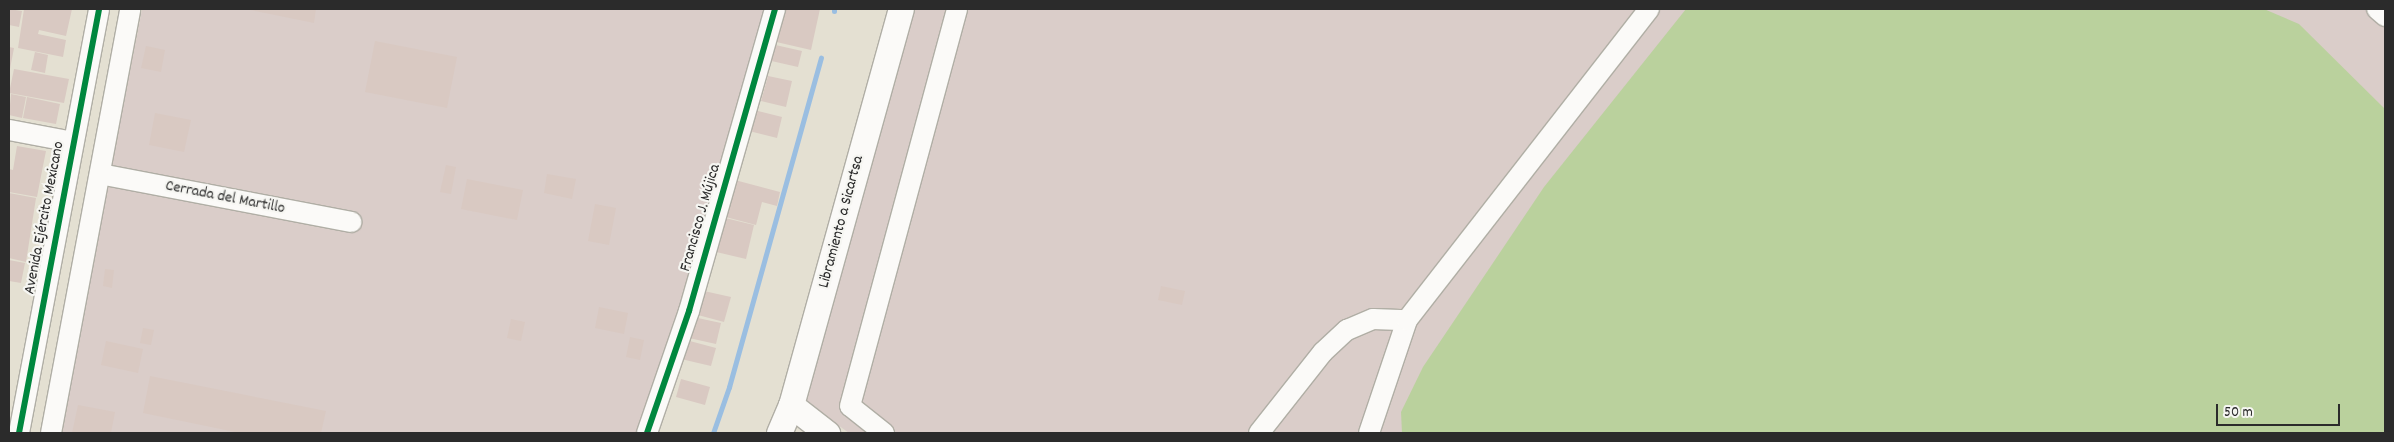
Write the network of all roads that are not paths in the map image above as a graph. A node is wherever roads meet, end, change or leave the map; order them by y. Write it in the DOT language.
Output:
graph roads {
  1 [pos="775,9"];
  2 [pos="900,9"];
  3 [pos="957,9"];
  4 [pos="1649,9"];
  5 [pos="2377,9"];
  6 [pos="98,14"];
  7 [pos="128,16"];
  8 [pos="2385,16"];
  9 [pos="9,130"];
  10 [pos="73,142"];
  11 [pos="100,174"];
  12 [pos="351,222"];
  13 [pos="1407,320"];
  14 [pos="25,400"];
  15 [pos="791,405"];
  16 [pos="57,406"];
  17 [pos="18,433"];
  18 [pos="51,433"];
  19 [pos="647,433"];
  20 [pos="779,433"];
  21 [pos="827,433"];
  22 [pos="884,433"];
  23 [pos="1259,433"];
  24 [pos="1369,433"];
  1 -- 19 [label="street, Francisco J. Mújica"];
  2 -- 15 [label="main road, Libramiento a Sicartsa"];
  3 -- 22 [label="street"];
  4 -- 13 [label="street"];
  5 -- 8 [label="street"];
  6 -- 7 [label="street"];
  6 -- 10 [label="street, Avenida Ejército Mexicano"];
  7 -- 11 [label="street"];
  9 -- 10 [label="street"];
  10 -- 14 [label="street, Avenida Ejército Mexicano"];
  11 -- 12 [label="street, Cerrada del Martillo"];
  11 -- 16 [label="street"];
  13 -- 23 [label="street"];
  13 -- 24 [label="street"];
  14 -- 16 [label="street"];
  14 -- 17 [label="street, Avenida Ejército Mexicano"];
  15 -- 20 [label="main road, Libramiento a Sicartsa"];
  15 -- 21 [label="main road"];
  16 -- 18 [label="street"];
}
